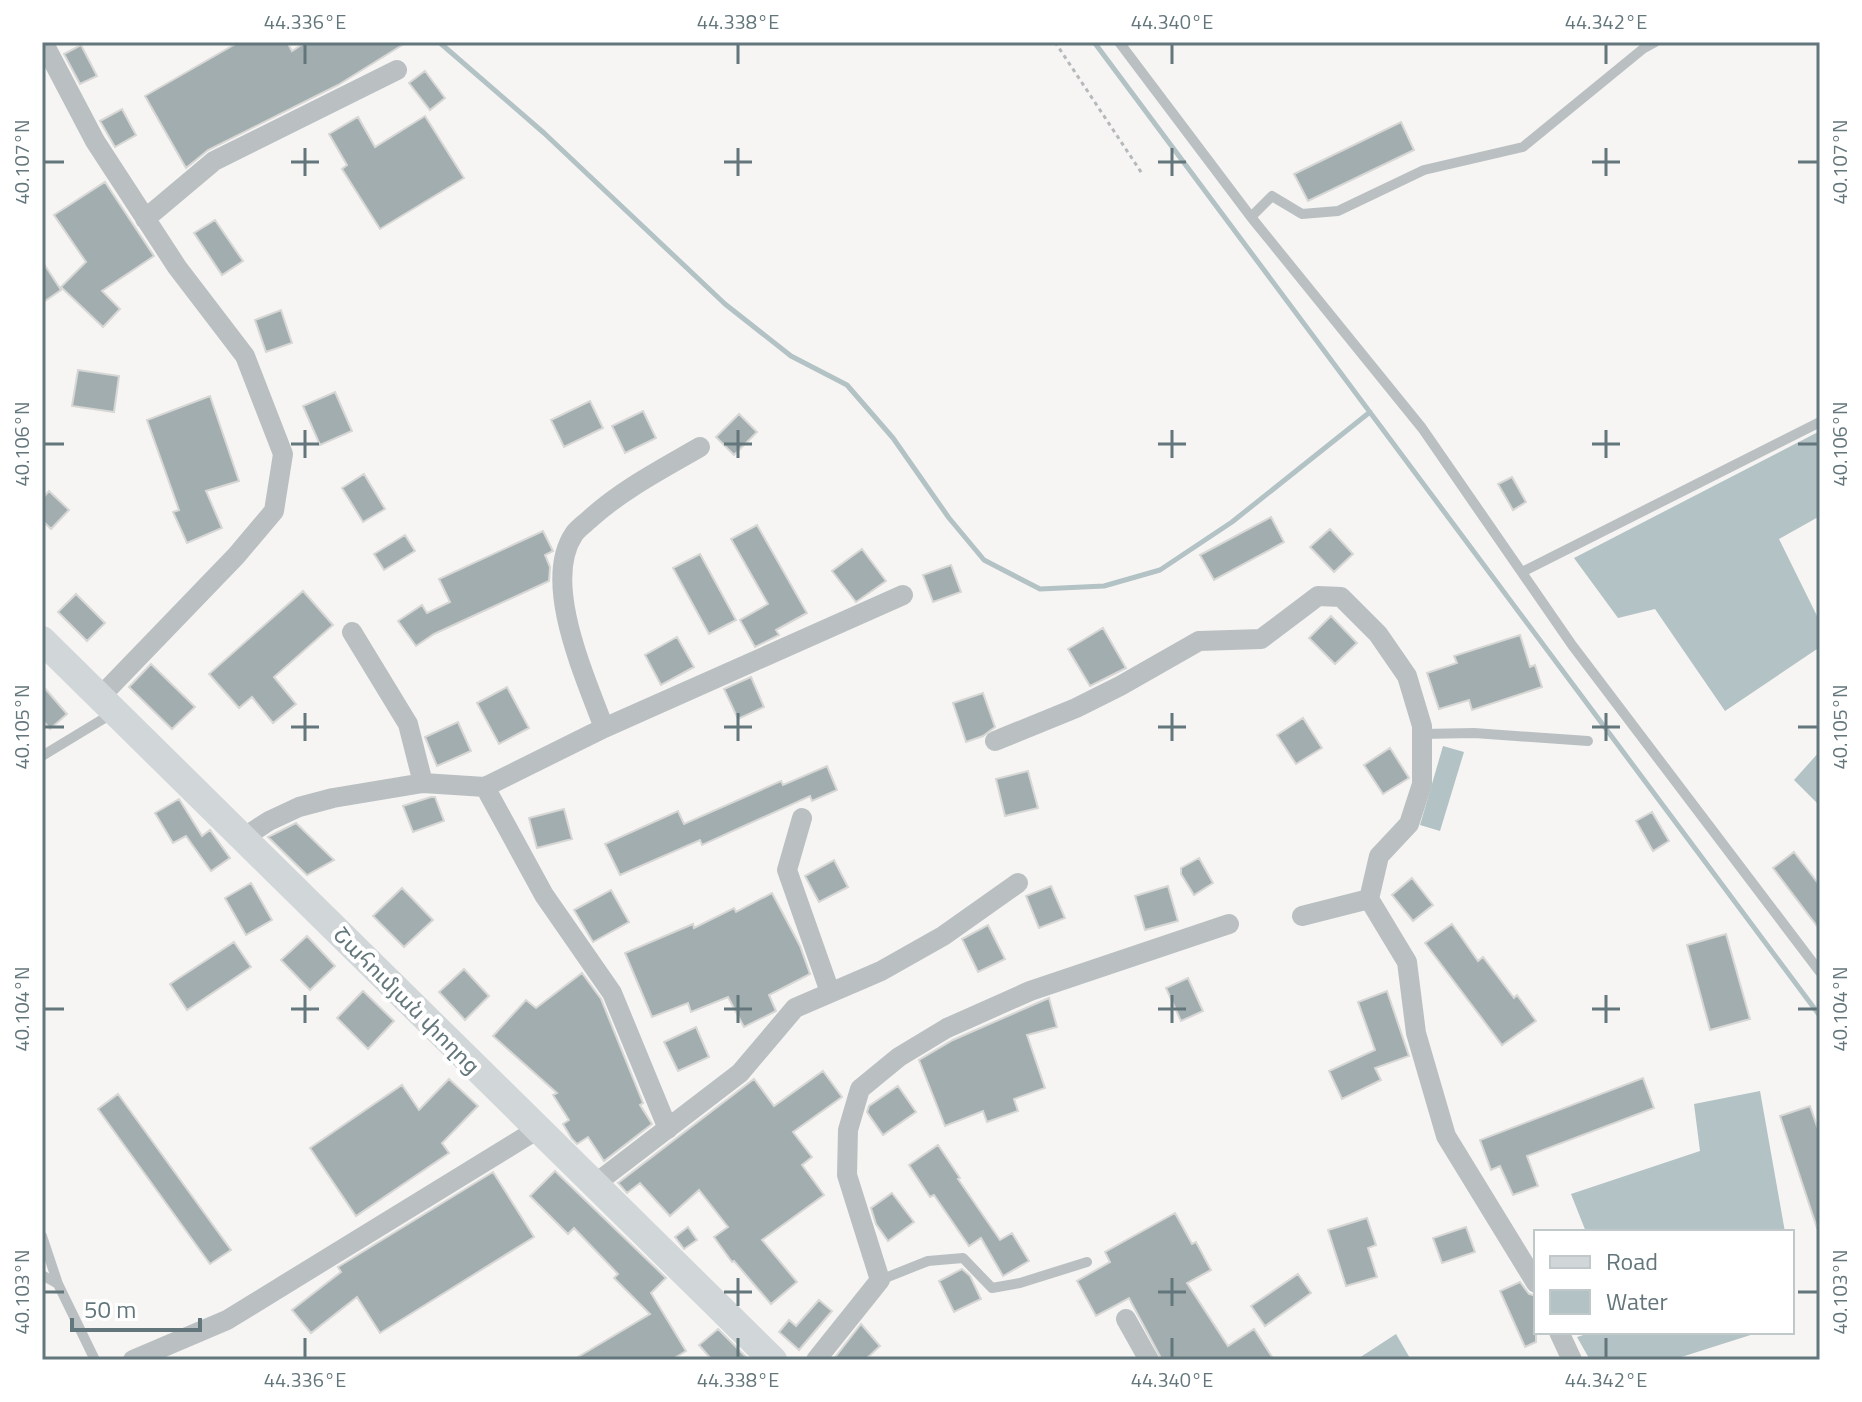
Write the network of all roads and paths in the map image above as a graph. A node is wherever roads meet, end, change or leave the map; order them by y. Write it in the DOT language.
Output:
graph roads {
  1 [pos="43,42"];
  2 [pos="1055,42"];
  3 [pos="1119,42"];
  4 [pos="1655,42"];
  5 [pos="397,70"];
  6 [pos="1143,175"];
  7 [pos="1251,217"];
  8 [pos="145,219"];
  9 [pos="1820,422"];
  10 [pos="700,447"];
  11 [pos="1522,572"];
  12 [pos="903,595"];
  13 [pos="352,632"];
  14 [pos="42,640"];
  15 [pos="108,705"];
  16 [pos="604,728"];
  17 [pos="1422,734"];
  18 [pos="995,741"];
  19 [pos="1588,741"];
  20 [pos="42,756"];
  21 [pos="423,783"];
  22 [pos="485,787"];
  23 [pos="802,818"];
  24 [pos="243,838"];
  25 [pos="1018,883"];
  26 [pos="1369,899"];
  27 [pos="1302,916"];
  28 [pos="1229,924"];
  29 [pos="1820,972"];
  30 [pos="830,992"];
  31 [pos="538,1129"];
  32 [pos="668,1129"];
  33 [pos="595,1184"];
  34 [pos="42,1236"];
  35 [pos="1087,1262"];
  36 [pos="42,1275"];
  37 [pos="880,1280"];
  38 [pos="1534,1280"];
  39 [pos="58,1284"];
  40 [pos="1126,1319"];
  41 [pos="1560,1334"];
  42 [pos="95,1360"];
  43 [pos="133,1360"];
  44 [pos="773,1360"];
  45 [pos="816,1360"];
  46 [pos="1149,1360"];
  47 [pos="1572,1360"];
  1 -- 8 [label="street"];
  2 -- 6 [label="path"];
  3 -- 7 [label="lane"];
  4 -- 7 [label="lane"];
  5 -- 8 [label="street"];
  7 -- 11 [label="lane"];
  8 -- 15 [label="street"];
  9 -- 11 [label="lane"];
  10 -- 16 [label="street"];
  11 -- 29 [label="lane"];
  12 -- 16 [label="street"];
  13 -- 21 [label="street"];
  14 -- 15 [label="main road, Շահումյան փողոց"];
  15 -- 20 [label="lane"];
  15 -- 24 [label="main road, Շահումյան փողոց"];
  16 -- 22 [label="street"];
  17 -- 18 [label="street"];
  17 -- 19 [label="lane"];
  17 -- 26 [label="street"];
  21 -- 22 [label="street"];
  21 -- 24 [label="street"];
  22 -- 32 [label="street"];
  23 -- 30 [label="street"];
  24 -- 31 [label="main road, Շահումյան փողոց"];
  25 -- 30 [label="street"];
  26 -- 27 [label="street"];
  26 -- 38 [label="street"];
  28 -- 37 [label="street"];
  30 -- 32 [label="street"];
  31 -- 33 [label="main road, Շահումյան փողոց"];
  31 -- 43 [label="street"];
  32 -- 33 [label="street"];
  33 -- 44 [label="main road, Շահումյան փողոց"];
  34 -- 39 [label="lane"];
  35 -- 37 [label="lane"];
  36 -- 39 [label="lane"];
  37 -- 45 [label="street"];
  39 -- 42 [label="lane"];
  40 -- 46 [label="street"];
  41 -- 47 [label="street"];
}
